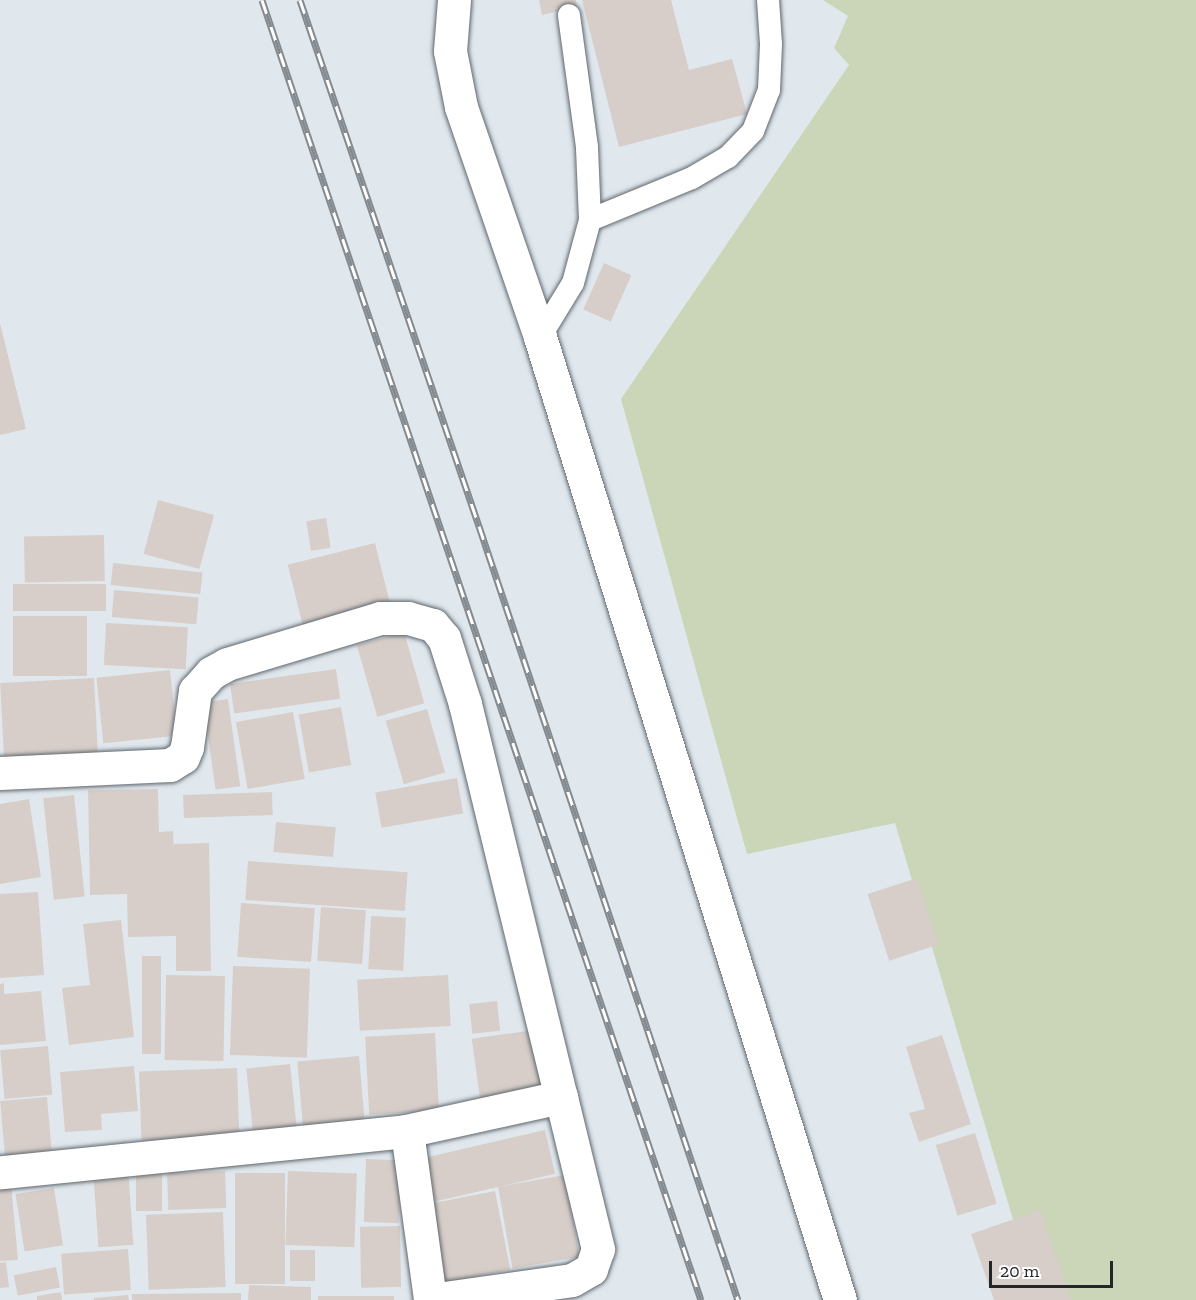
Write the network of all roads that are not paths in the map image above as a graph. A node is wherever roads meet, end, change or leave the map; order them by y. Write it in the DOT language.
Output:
graph roads {
  1 [pos="454,0"];
  2 [pos="768,0"];
  3 [pos="569,15"];
  4 [pos="590,220"];
  5 [pos="540,337"];
  6 [pos="0,772"];
  7 [pos="561,1097"];
  8 [pos="407,1131"];
  9 [pos="0,1172"];
  10 [pos="430,1300"];
  11 [pos="840,1300"];
  1 -- 5 [label="street"];
  2 -- 4 [label="lane"];
  3 -- 4 [label="lane"];
  4 -- 5 [label="lane"];
  5 -- 11 [label="street"];
  6 -- 7 [label="street"];
  7 -- 8 [label="street"];
  7 -- 10 [label="street"];
  8 -- 9 [label="street"];
  8 -- 10 [label="street"];
}
